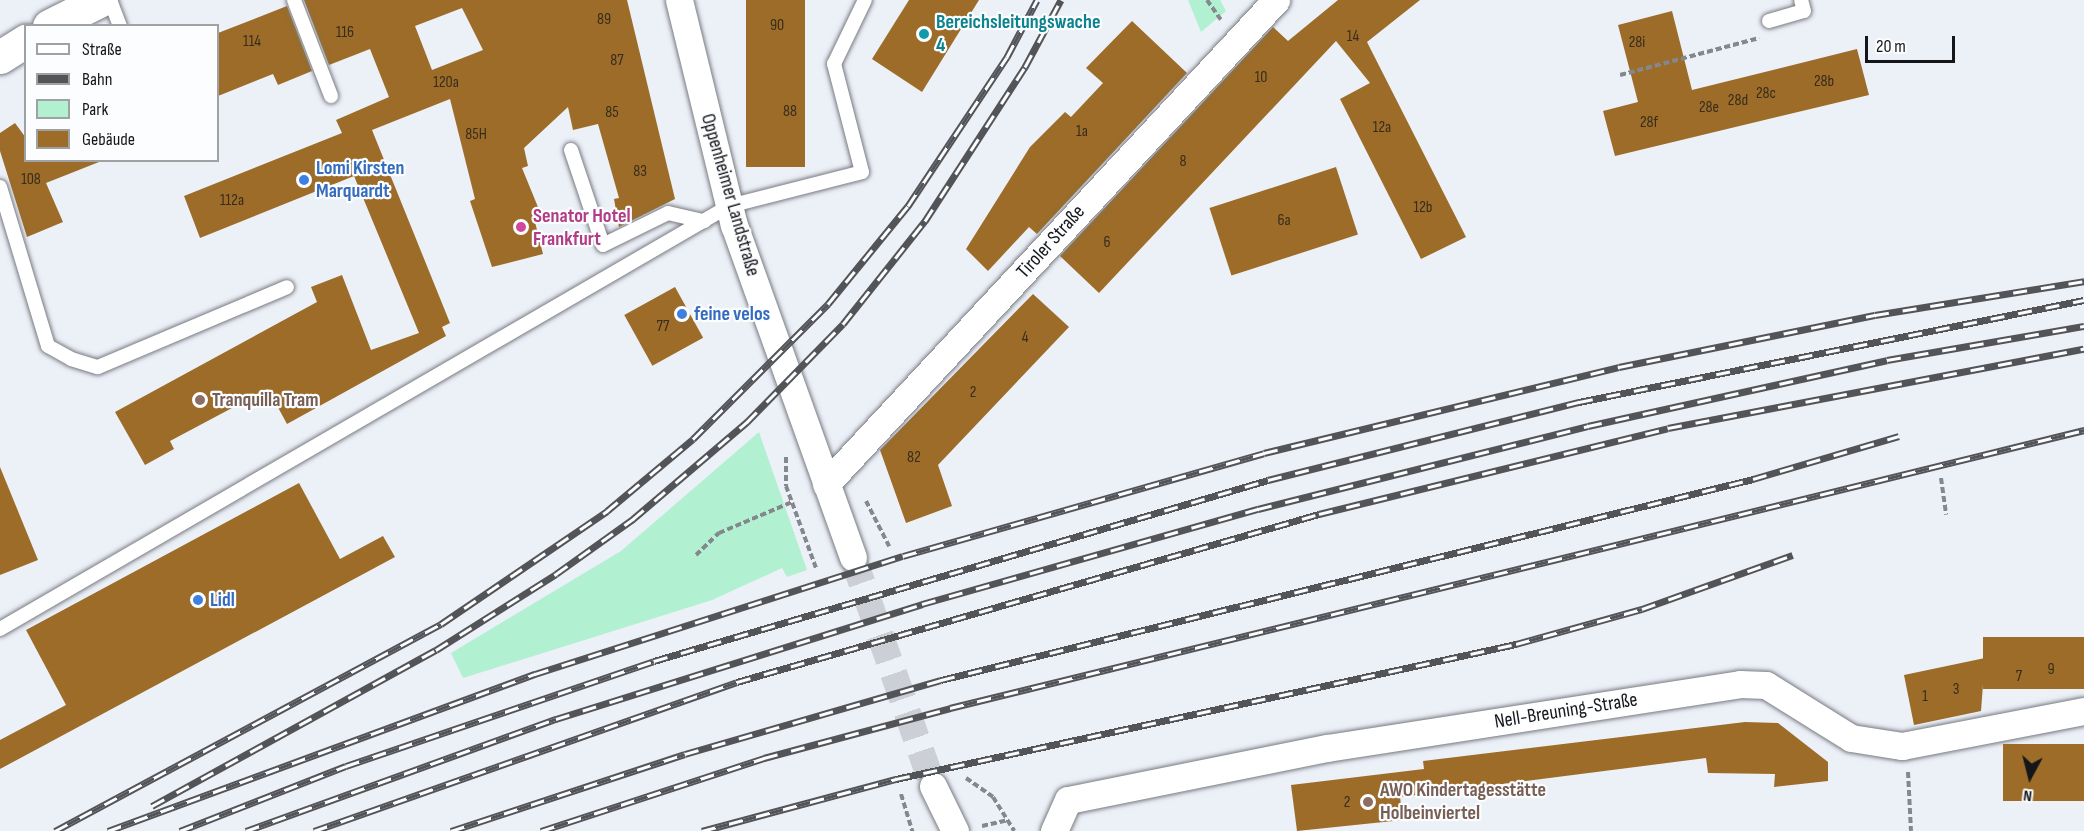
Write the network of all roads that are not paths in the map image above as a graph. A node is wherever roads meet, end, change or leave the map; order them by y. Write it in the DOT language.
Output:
graph roads {
  1 [pos="294,0"];
  2 [pos="679,0"];
  3 [pos="865,0"];
  4 [pos="1276,0"];
  5 [pos="1802,0"];
  6 [pos="100,1"];
  7 [pos="1769,21"];
  8 [pos="53,24"];
  9 [pos="118,24"];
  10 [pos="24,42"];
  11 [pos="0,57"];
  12 [pos="331,96"];
  13 [pos="571,150"];
  14 [pos="0,187"];
  15 [pos="729,206"];
  16 [pos="704,221"];
  17 [pos="287,287"];
  18 [pos="826,484"];
  19 [pos="853,557"];
  20 [pos="0,629"];
  21 [pos="2084,711"];
  22 [pos="933,786"];
  23 [pos="955,831"];
  24 [pos="1054,831"];
  1 -- 12 [label="lane"];
  2 -- 15 [label="street, Oppenheimer Landstraße"];
  3 -- 15 [label="lane"];
  4 -- 18 [label="street, Tiroler Straße"];
  5 -- 7 [label="lane"];
  6 -- 8 [label="main road"];
  6 -- 9 [label="lane"];
  10 -- 11 [label="main road"];
  13 -- 16 [label="lane"];
  14 -- 17 [label="lane"];
  15 -- 16 [label="lane"];
  15 -- 18 [label="street, Oppenheimer Landstraße"];
  16 -- 20 [label="lane"];
  18 -- 19 [label="street, Oppenheimer Landstraße"];
  21 -- 24 [label="street, Nell-Breuning-Straße"];
  22 -- 23 [label="street"];
}
